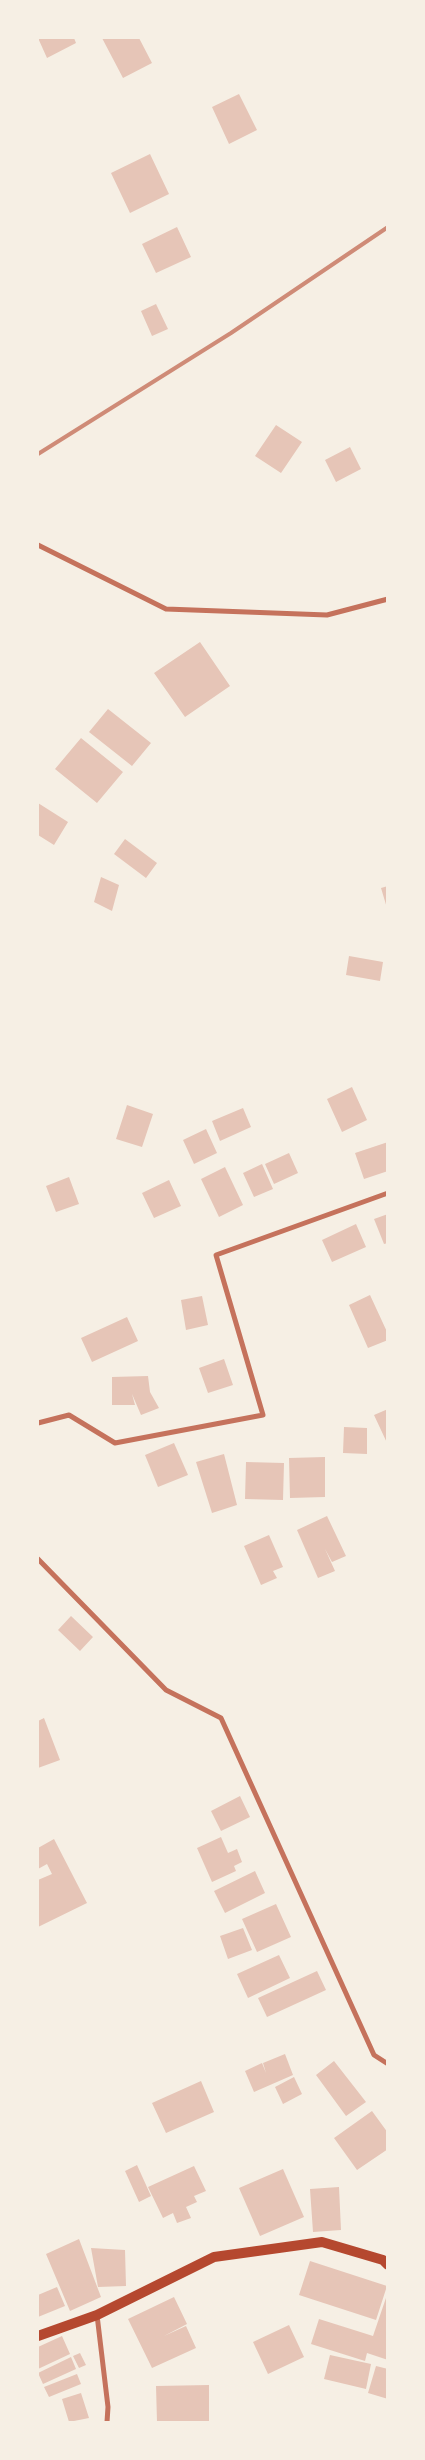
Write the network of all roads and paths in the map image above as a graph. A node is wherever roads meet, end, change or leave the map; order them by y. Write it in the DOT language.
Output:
graph roads {
  1 [pos="38,545"];
  2 [pos="388,599"];
  3 [pos="388,1193"];
  4 [pos="38,1423"];
  5 [pos="38,1559"];
  6 [pos="388,2064"];
  7 [pos="388,2264"];
  8 [pos="97,2315"];
  9 [pos="38,2336"];
  10 [pos="107,2422"];
  1 -- 2 [label="street"];
  3 -- 4 [label="street"];
  5 -- 6 [label="street"];
  7 -- 8 [label="main road"];
  8 -- 9 [label="main road"];
  8 -- 10 [label="street"];
}
